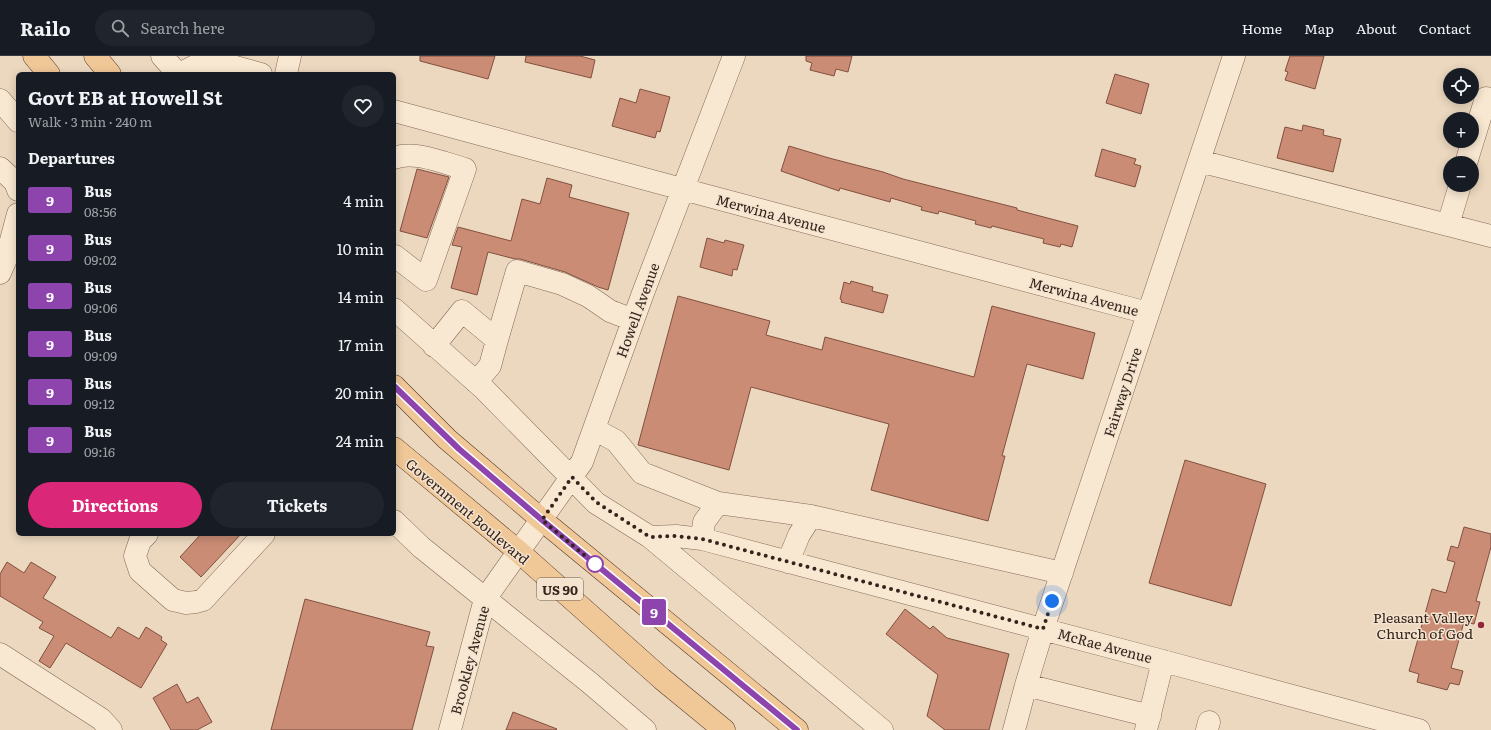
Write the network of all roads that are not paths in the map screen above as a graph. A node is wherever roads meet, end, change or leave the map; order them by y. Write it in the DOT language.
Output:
graph roads {
  1 [pos="34,56"];
  2 [pos="95,56"];
  3 [pos="162,56"];
  4 [pos="290,56"];
  5 [pos="734,56"];
  6 [pos="1234,56"];
  7 [pos="47,72"];
  8 [pos="108,72"];
  9 [pos="177,72"];
  10 [pos="183,72"];
  11 [pos="254,72"];
  12 [pos="286,72"];
  13 [pos="1491,99"];
  14 [pos="396,111"];
  15 [pos="1468,156"];
  16 [pos="396,157"];
  17 [pos="1199,161"];
  18 [pos="0,168"];
  19 [pos="16,185"];
  20 [pos="682,189"];
  21 [pos="1458,192"];
  22 [pos="16,222"];
  23 [pos="1448,225"];
  24 [pos="1491,236"];
  25 [pos="16,246"];
  26 [pos="396,259"];
  27 [pos="0,273"];
  28 [pos="0,286"];
  29 [pos="396,311"];
  30 [pos="1148,313"];
  31 [pos="633,320"];
  32 [pos="497,340"];
  33 [pos="434,346"];
  34 [pos="476,382"];
  35 [pos="396,388"];
  36 [pos="594,429"];
  37 [pos="396,450"];
  38 [pos="572,477"];
  39 [pos="718,503"];
  40 [pos="811,516"];
  41 [pos="542,520"];
  42 [pos="396,523"];
  43 [pos="145,536"];
  44 [pos="262,536"];
  45 [pos="650,537"];
  46 [pos="702,539"];
  47 [pos="518,552"];
  48 [pos="788,562"];
  49 [pos="1062,573"];
  50 [pos="485,599"];
  51 [pos="1043,629"];
  52 [pos="0,654"];
  53 [pos="1163,661"];
  54 [pos="1026,685"];
  55 [pos="1148,723"];
  56 [pos="1388,726"];
  57 [pos="111,730"];
  58 [pos="450,730"];
  59 [pos="645,730"];
  60 [pos="724,730"];
  61 [pos="797,730"];
  62 [pos="882,730"];
  63 [pos="1014,730"];
  64 [pos="1419,730"];
  1 -- 7 [label="main road"];
  2 -- 8 [label="main road"];
  3 -- 9 [label="street"];
  4 -- 12 [label="street"];
  5 -- 20 [label="street, Howell Avenue"];
  6 -- 17 [label="street, Fairway Drive"];
  10 -- 11 [label="street"];
  13 -- 15 [label="street"];
  14 -- 20 [label="street, Merwina Avenue"];
  16 -- 26 [label="street"];
  17 -- 23 [label="street"];
  17 -- 30 [label="street, Fairway Drive"];
  18 -- 19 [label="street"];
  20 -- 30 [label="street, Merwina Avenue"];
  20 -- 31 [label="street, Howell Avenue"];
  21 -- 23 [label="street"];
  22 -- 27 [label="street"];
  23 -- 24 [label="street"];
  25 -- 28 [label="street"];
  29 -- 33 [label="street"];
  30 -- 49 [label="street, Fairway Drive"];
  31 -- 32 [label="street"];
  31 -- 36 [label="street, Howell Avenue"];
  32 -- 33 [label="street"];
  32 -- 34 [label="street"];
  33 -- 34 [label="street"];
  34 -- 38 [label="street"];
  35 -- 41 [label="main road, US 90"];
  36 -- 38 [label="street, Howell Avenue"];
  36 -- 39 [label="street"];
  37 -- 47 [label="main road, Government Boulevard / US 90"];
  38 -- 41 [label="street, Howell Avenue"];
  38 -- 45 [label="street"];
  39 -- 40 [label="street"];
  39 -- 46 [label="street"];
  40 -- 48 [label="street"];
  40 -- 49 [label="street"];
  41 -- 47 [label="street, Howell Avenue"];
  41 -- 61 [label="main road, US 90"];
  42 -- 50 [label="street"];
  43 -- 44 [label="street"];
  45 -- 46 [label="street, McRae Avenue"];
  45 -- 62 [label="street"];
  46 -- 48 [label="street, McRae Avenue"];
  47 -- 50 [label="street, Brookley Avenue"];
  47 -- 60 [label="main road, Government Boulevard / US 90"];
  48 -- 51 [label="street, McRae Avenue"];
  49 -- 51 [label="street, Fairway Drive"];
  50 -- 58 [label="street, Brookley Avenue"];
  50 -- 59 [label="street"];
  51 -- 53 [label="street, McRae Avenue"];
  51 -- 54 [label="street, Fairway Drive"];
  52 -- 57 [label="street"];
  53 -- 55 [label="street"];
  53 -- 56 [label="street, McRae Avenue"];
  54 -- 55 [label="street"];
  54 -- 63 [label="street, Fairway Drive"];
  56 -- 64 [label="street, McRae Avenue"];
}
